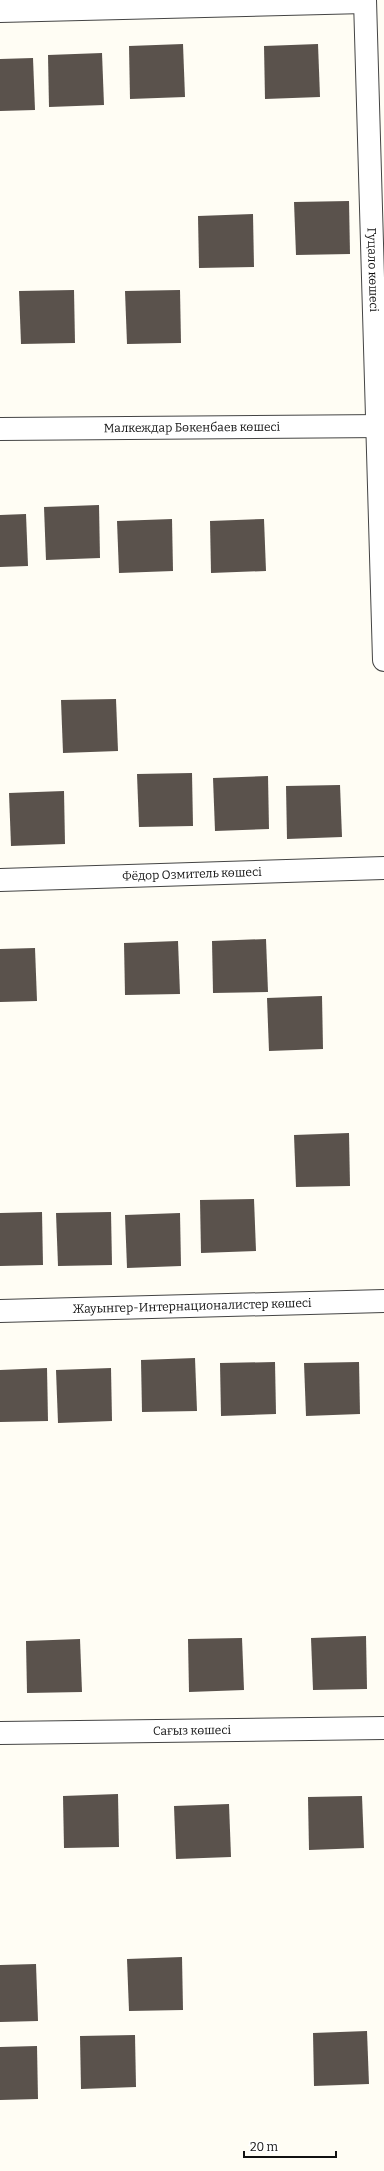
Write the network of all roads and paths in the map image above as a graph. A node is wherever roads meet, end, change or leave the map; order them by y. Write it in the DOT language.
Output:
graph roads {
  1 [pos="365,1"];
  2 [pos="0,11"];
  3 [pos="380,426"];
  4 [pos="0,429"];
  5 [pos="384,660"];
  6 [pos="384,868"];
  7 [pos="0,880"];
  8 [pos="384,1301"];
  9 [pos="0,1312"];
  10 [pos="384,1728"];
  11 [pos="0,1733"];
  1 -- 2 [label="street"];
  1 -- 3 [label="street, Гуцало көшесі"];
  3 -- 4 [label="street, Малкеждар Бөкенбаев көшесі"];
  3 -- 5 [label="street, Гуцало көшесі"];
  6 -- 7 [label="street, Фёдор Озмитель көшесі"];
  8 -- 9 [label="street, Жауынгер-Интернационалистер көшесі"];
  10 -- 11 [label="street, Сағыз көшесі"];
}
